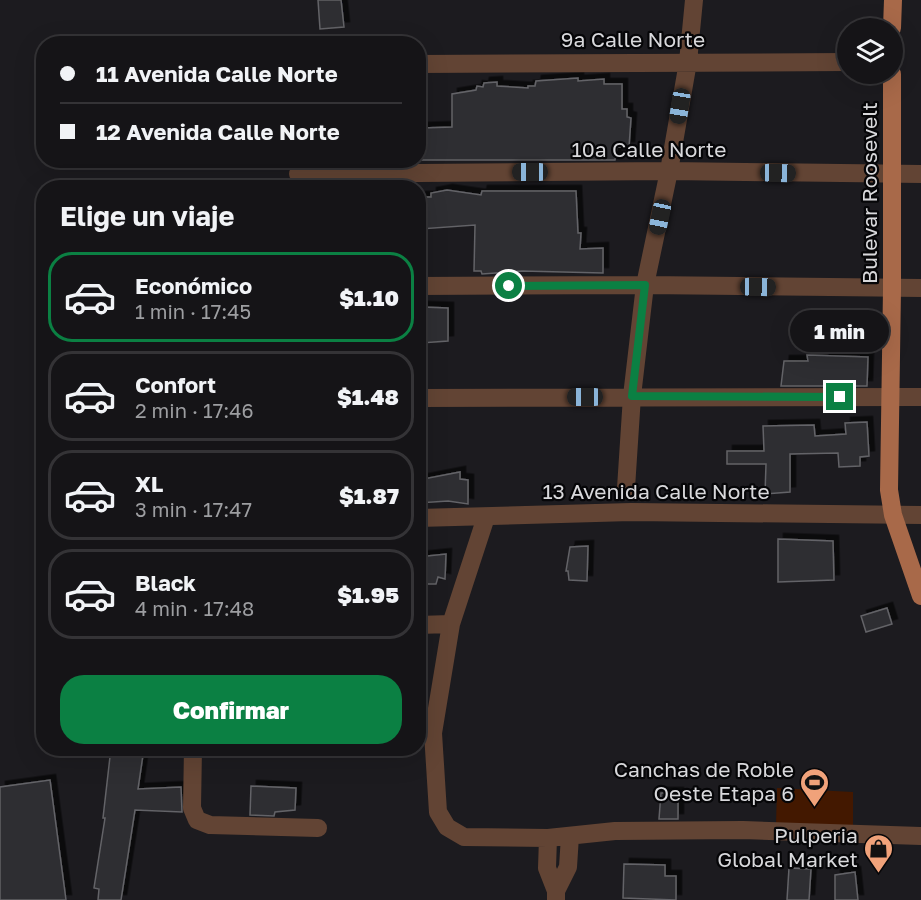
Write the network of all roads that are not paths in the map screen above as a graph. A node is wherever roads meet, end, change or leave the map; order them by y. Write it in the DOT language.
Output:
graph roads {
  1 [pos="694,0"];
  2 [pos="893,0"];
  3 [pos="892,18"];
  4 [pos="688,62"];
  5 [pos="837,62"];
  6 [pos="426,64"];
  7 [pos="892,84"];
  8 [pos="669,171"];
  9 [pos="298,174"];
  10 [pos="891,174"];
  11 [pos="921,174"];
  12 [pos="645,285"];
  13 [pos="426,286"];
  14 [pos="921,288"];
  15 [pos="892,290"];
  16 [pos="632,396"];
  17 [pos="891,396"];
  18 [pos="921,397"];
  19 [pos="426,398"];
  20 [pos="626,488"];
  21 [pos="893,515"];
  22 [pos="921,515"];
  23 [pos="486,517"];
  24 [pos="426,518"];
  25 [pos="921,596"];
  26 [pos="451,624"];
  27 [pos="426,625"];
  28 [pos="426,733"];
  29 [pos="193,756"];
  30 [pos="318,828"];
  31 [pos="570,836"];
  32 [pos="921,836"];
  33 [pos="548,838"];
  34 [pos="556,896"];
  1 -- 4 [label="street"];
  2 -- 3 [label="main road"];
  4 -- 5 [label="street, 9a Calle Norte"];
  4 -- 6 [label="street, 9a Calle Norte"];
  4 -- 8 [label="street"];
  7 -- 10 [label="main road, Bulevar Roosevelt"];
  8 -- 9 [label="street, 10a Calle Norte"];
  8 -- 10 [label="street, 10a Calle Norte"];
  8 -- 12 [label="street"];
  10 -- 11 [label="street, 10a Calle Norte"];
  10 -- 15 [label="main road, Bulevar Roosevelt"];
  12 -- 13 [label="street"];
  12 -- 15 [label="street"];
  12 -- 16 [label="street"];
  14 -- 15 [label="street"];
  15 -- 17 [label="main road, Bulevar Roosevelt"];
  16 -- 17 [label="street"];
  16 -- 19 [label="street"];
  16 -- 20 [label="street"];
  17 -- 18 [label="street"];
  17 -- 21 [label="main road, Bulevar Roosevelt"];
  21 -- 22 [label="street, 13 Avenida Calle Norte"];
  21 -- 23 [label="street, 13 Avenida Calle Norte"];
  21 -- 25 [label="main road, Bulevar Roosevelt"];
  23 -- 24 [label="street, 13 Avenida Calle Norte"];
  23 -- 26 [label="street"];
  26 -- 27 [label="street"];
  26 -- 28 [label="street"];
  28 -- 33 [label="street"];
  29 -- 30 [label="street"];
  31 -- 32 [label="street"];
  31 -- 33 [label="street"];
  31 -- 34 [label="street"];
  33 -- 34 [label="street"];
}
